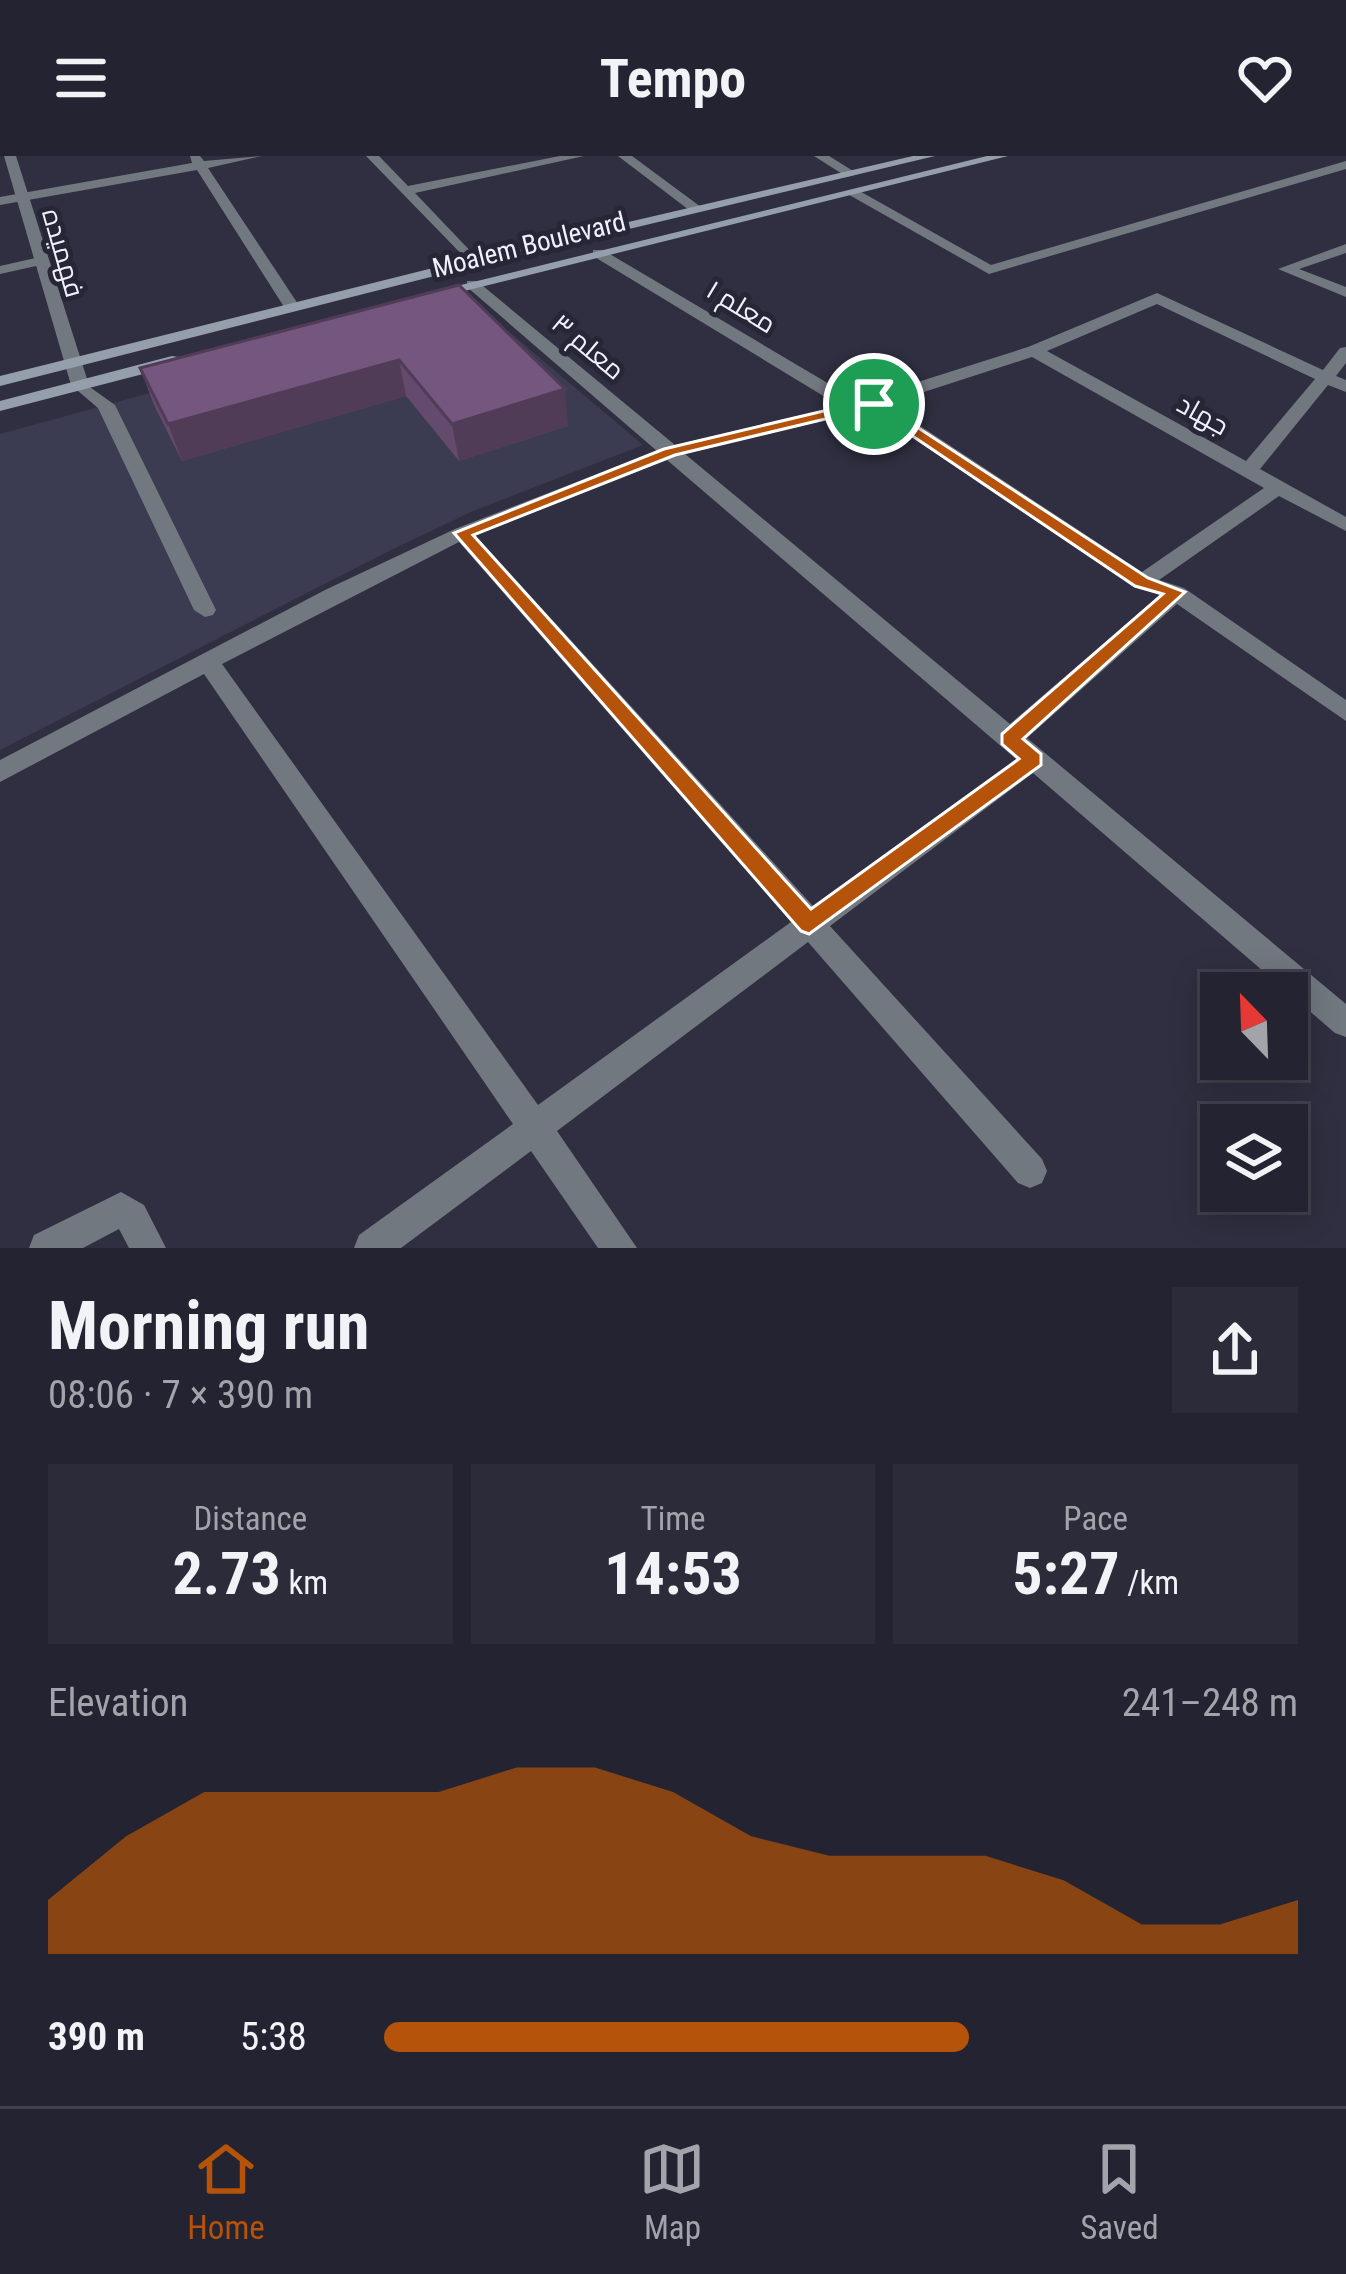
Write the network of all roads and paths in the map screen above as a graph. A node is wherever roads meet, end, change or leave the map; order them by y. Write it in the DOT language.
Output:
graph roads {
  1 [pos="10,156"];
  2 [pos="256,156"];
  3 [pos="372,156"];
  4 [pos="578,156"];
  5 [pos="624,156"];
  6 [pos="820,156"];
  7 [pos="929,156"];
  8 [pos="1002,156"];
  9 [pos="197,161"];
  10 [pos="1346,165"];
  11 [pos="853,174"];
  12 [pos="405,191"];
  13 [pos="851,192"];
  14 [pos="22,197"];
  15 [pos="0,201"];
  16 [pos="698,210"];
  17 [pos="1346,248"];
  18 [pos="598,253"];
  19 [pos="40,261"];
  20 [pos="473,262"];
  21 [pos="0,270"];
  22 [pos="472,284"];
  23 [pos="1346,292"];
  24 [pos="410,299"];
  25 [pos="292,307"];
  26 [pos="1034,351"];
  27 [pos="1346,352"];
  28 [pos="193,356"];
  29 [pos="70,364"];
  30 [pos="1325,377"];
  31 [pos="0,381"];
  32 [pos="80,385"];
  33 [pos="1346,387"];
  34 [pos="865,405"];
  35 [pos="0,406"];
  36 [pos="670,452"];
  37 [pos="1249,471"];
  38 [pos="1278,487"];
  39 [pos="1346,525"];
  40 [pos="462,533"];
  41 [pos="1142,582"];
  42 [pos="1176,592"];
  43 [pos="205,610"];
  44 [pos="208,661"];
  45 [pos="1346,712"];
  46 [pos="1009,739"];
  47 [pos="1034,759"];
  48 [pos="0,772"];
  49 [pos="809,923"];
  50 [pos="1346,1023"];
  51 [pos="533,1125"];
  52 [pos="1030,1171"];
  53 [pos="47,1248"];
  54 [pos="148,1248"];
  55 [pos="373,1248"];
  56 [pos="619,1248"];
  1 -- 14 [label="street, فهمیده"];
  2 -- 9 [label="street"];
  3 -- 12 [label="street"];
  4 -- 12 [label="street"];
  5 -- 16 [label="street"];
  6 -- 11 [label="street"];
  7 -- 11 [label="main road, Moalem Boulevard"];
  8 -- 13 [label="main road, Moalem Boulevard"];
  9 -- 14 [label="street"];
  9 -- 25 [label="street"];
  10 -- 13 [label="street"];
  11 -- 16 [label="main road, Moalem Boulevard"];
  12 -- 20 [label="street"];
  13 -- 18 [label="main road, Moalem Boulevard"];
  14 -- 15 [label="street"];
  14 -- 19 [label="street, فهمیده"];
  16 -- 20 [label="main road, Moalem Boulevard"];
  17 -- 23 [label="street"];
  18 -- 22 [label="main road, Moalem Boulevard"];
  18 -- 34 [label="street, معلم ۱"];
  19 -- 21 [label="street"];
  19 -- 29 [label="street, فهمیده"];
  20 -- 25 [label="main road, Moalem Boulevard"];
  22 -- 24 [label="main road, Moalem Boulevard"];
  22 -- 36 [label="street, معلم ۳"];
  25 -- 29 [label="main road, Moalem Boulevard"];
  26 -- 30 [label="street"];
  26 -- 34 [label="street"];
  26 -- 37 [label="street, جهاد"];
  27 -- 30 [label="street"];
  28 -- 32 [label="main road"];
  29 -- 31 [label="main road, Moalem Boulevard"];
  29 -- 32 [label="street, فهمیده"];
  30 -- 33 [label="street"];
  30 -- 37 [label="street"];
  32 -- 35 [label="main road"];
  32 -- 43 [label="street, فهمیده"];
  34 -- 36 [label="street"];
  34 -- 41 [label="street, معلم ۱"];
  36 -- 40 [label="street"];
  36 -- 46 [label="street, معلم ۳"];
  37 -- 38 [label="street, جهاد"];
  38 -- 39 [label="street, جهاد"];
  38 -- 41 [label="street"];
  40 -- 44 [label="street"];
  40 -- 49 [label="street"];
  41 -- 42 [label="street, معلم ۱"];
  42 -- 45 [label="street, معلم ۱"];
  42 -- 46 [label="street"];
  44 -- 48 [label="street"];
  44 -- 51 [label="street"];
  46 -- 47 [label="street, معلم ۳"];
  47 -- 49 [label="street"];
  47 -- 50 [label="street, معلم ۳"];
  49 -- 51 [label="street"];
  49 -- 52 [label="street"];
  51 -- 55 [label="street"];
  51 -- 56 [label="street"];
  53 -- 54 [label="street"];
}
